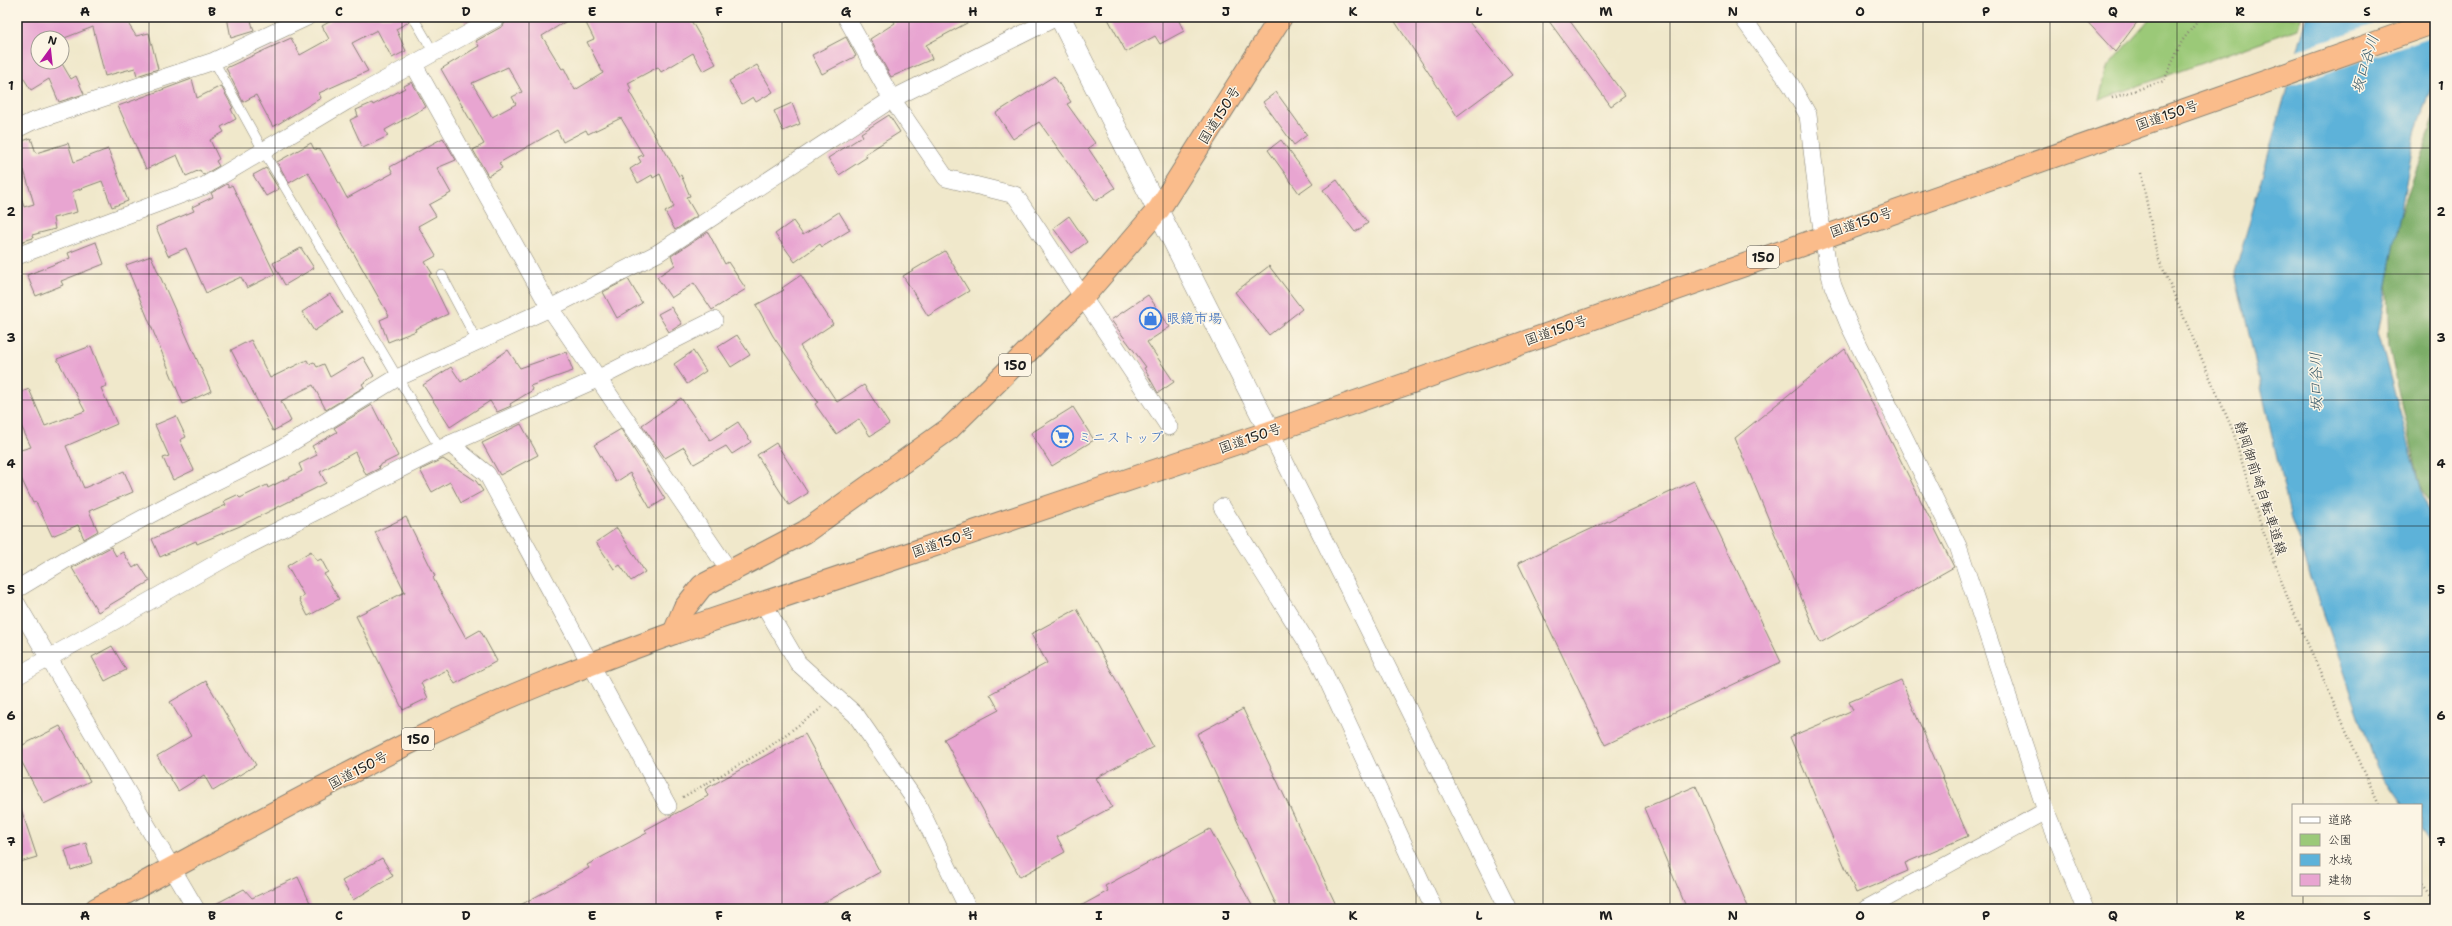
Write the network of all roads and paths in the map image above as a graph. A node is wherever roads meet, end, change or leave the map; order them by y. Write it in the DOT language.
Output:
graph roads {
  1 [pos="307,17"];
  2 [pos="413,17"];
  3 [pos="498,17"];
  4 [pos="846,17"];
  5 [pos="1057,17"];
  6 [pos="1060,17"];
  7 [pos="1281,17"];
  8 [pos="1742,17"];
  9 [pos="2201,17"];
  10 [pos="2435,22"];
  11 [pos="434,53"];
  12 [pos="214,61"];
  13 [pos="414,65"];
  14 [pos="2112,98"];
  15 [pos="892,99"];
  16 [pos="17,129"];
  17 [pos="264,152"];
  18 [pos="2141,173"];
  19 [pos="1159,210"];
  20 [pos="1824,235"];
  21 [pos="17,256"];
  22 [pos="442,275"];
  23 [pos="1082,298"];
  24 [pos="550,308"];
  25 [pos="714,320"];
  26 [pos="477,342"];
  27 [pos="398,378"];
  28 [pos="597,379"];
  29 [pos="1169,427"];
  30 [pos="1270,432"];
  31 [pos="445,446"];
  32 [pos="1222,507"];
  33 [pos="730,572"];
  34 [pos="17,589"];
  35 [pos="763,603"];
  36 [pos="17,604"];
  37 [pos="674,633"];
  38 [pos="51,659"];
  39 [pos="590,664"];
  40 [pos="17,676"];
  41 [pos="836,697"];
  42 [pos="2379,804"];
  43 [pos="668,806"];
  44 [pos="2046,811"];
  45 [pos="172,868"];
  46 [pos="2422,881"];
  47 [pos="2435,898"];
  48 [pos="96,909"];
  49 [pos="196,909"];
  50 [pos="968,909"];
  51 [pos="1434,909"];
  52 [pos="1508,909"];
  53 [pos="1866,909"];
  54 [pos="2085,909"];
  1 -- 12 [label="street"];
  2 -- 11 [label="lane"];
  3 -- 11 [label="street"];
  4 -- 15 [label="street"];
  5 -- 15 [label="street"];
  6 -- 19 [label="street"];
  7 -- 19 [label="highway, 国道150号 / 150"];
  8 -- 20 [label="street"];
  9 -- 14 [label="path"];
  10 -- 20 [label="highway, 国道150号 / 150"];
  11 -- 13 [label="street"];
  12 -- 16 [label="street"];
  12 -- 17 [label="lane"];
  13 -- 17 [label="street"];
  13 -- 24 [label="street"];
  15 -- 23 [label="street"];
  15 -- 24 [label="street"];
  17 -- 21 [label="street"];
  17 -- 27 [label="lane"];
  18 -- 42 [label="path, 静岡御前崎自転車道線"];
  19 -- 23 [label="highway, 国道150号 / 150"];
  19 -- 30 [label="street"];
  20 -- 30 [label="highway, 国道150号 / 150"];
  20 -- 44 [label="street"];
  22 -- 26 [label="lane"];
  23 -- 29 [label="street"];
  23 -- 33 [label="highway, 国道150号 / 150"];
  24 -- 26 [label="street"];
  24 -- 28 [label="street"];
  25 -- 28 [label="street"];
  26 -- 27 [label="street"];
  27 -- 31 [label="lane"];
  27 -- 34 [label="street"];
  28 -- 31 [label="street"];
  28 -- 33 [label="street"];
  30 -- 35 [label="highway, 国道150号 / 150"];
  30 -- 52 [label="street"];
  31 -- 38 [label="street"];
  31 -- 39 [label="street"];
  32 -- 51 [label="street"];
  33 -- 37 [label="highway, 国道150号 / 150"];
  35 -- 37 [label="highway, 国道150号 / 150"];
  35 -- 41 [label="street"];
  36 -- 38 [label="street"];
  37 -- 39 [label="highway, 国道150号 / 150"];
  38 -- 40 [label="street"];
  38 -- 45 [label="street"];
  39 -- 43 [label="street"];
  39 -- 45 [label="highway, 国道150号 / 150"];
  41 -- 43 [label="path"];
  41 -- 50 [label="street"];
  44 -- 53 [label="street"];
  44 -- 54 [label="street"];
  45 -- 48 [label="highway, 国道150号 / 150"];
  45 -- 49 [label="street"];
  46 -- 47 [label="path"];
}
